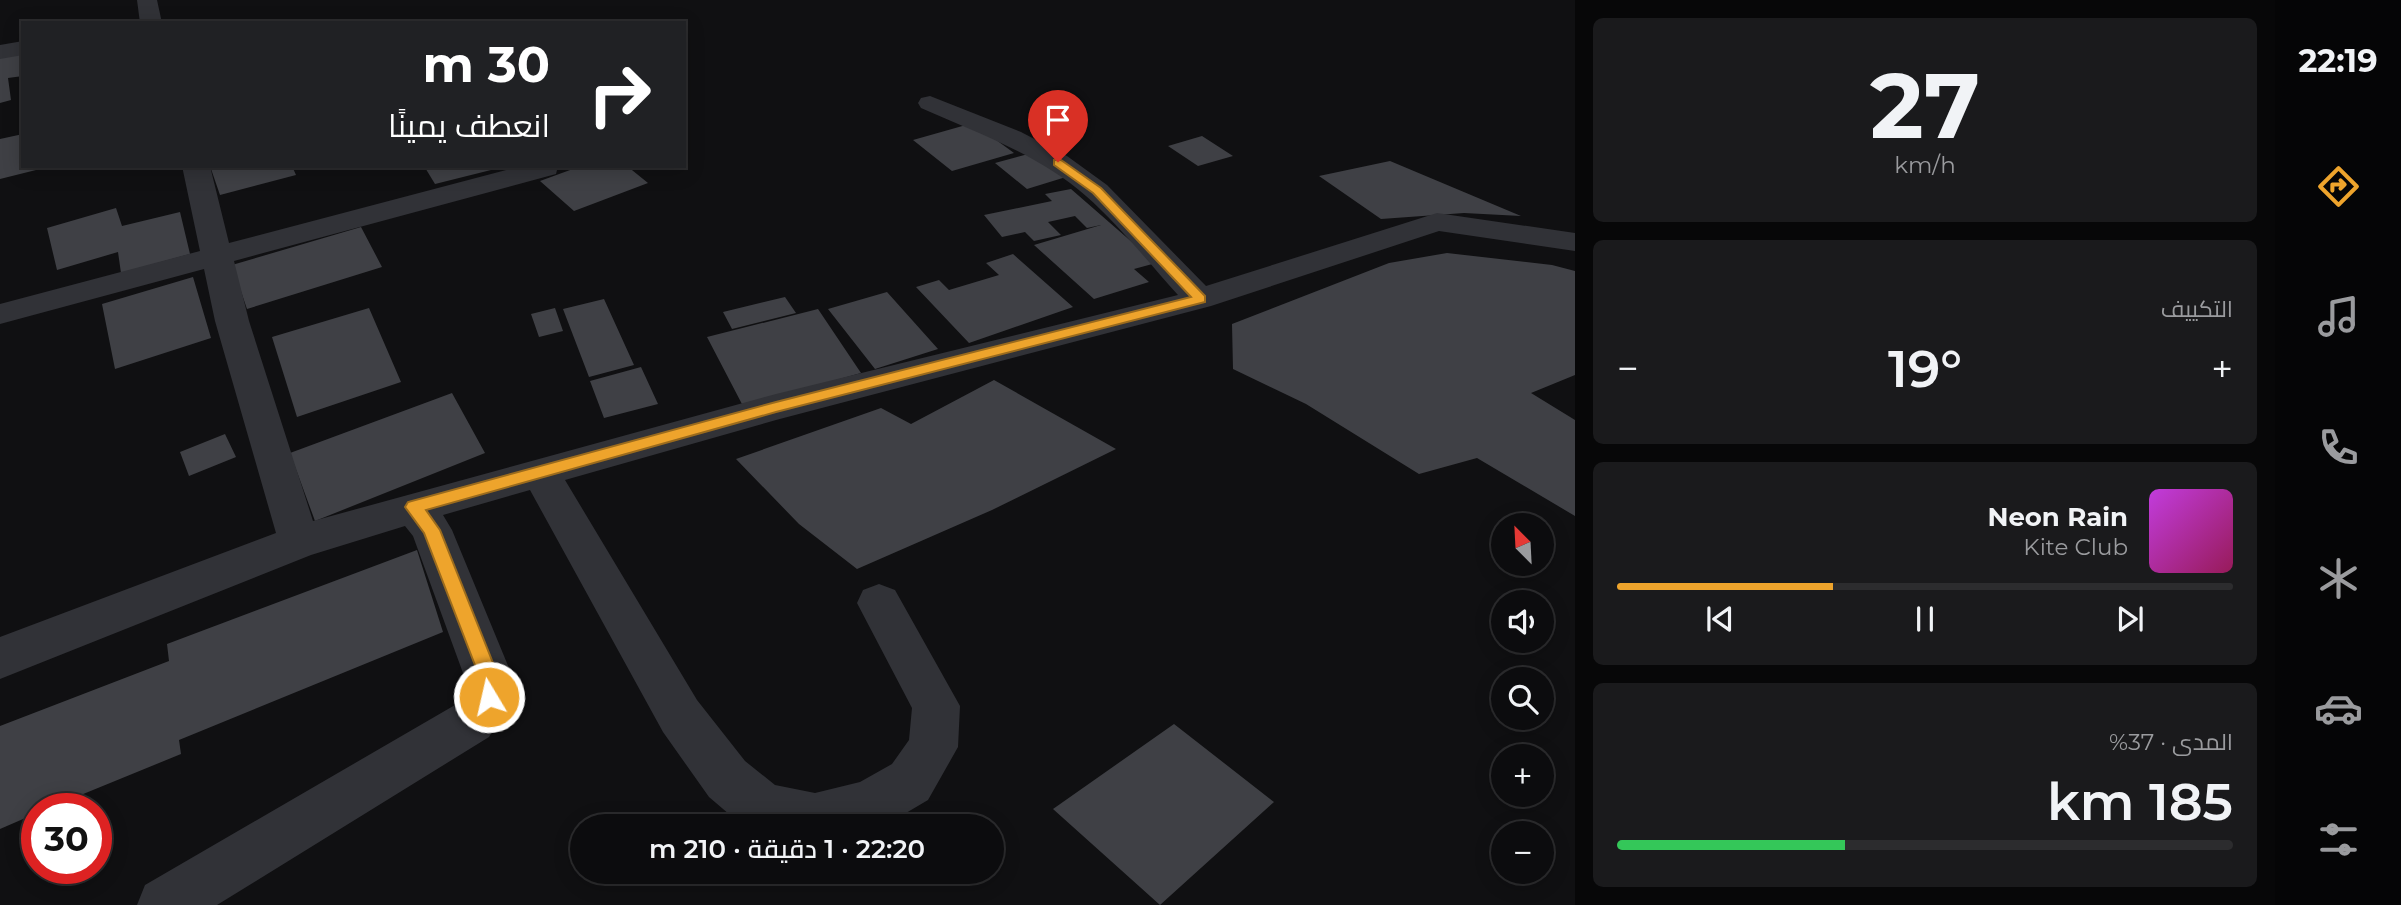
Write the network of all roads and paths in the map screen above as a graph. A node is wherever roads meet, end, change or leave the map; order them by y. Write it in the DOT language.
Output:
graph roads {
  1 [pos="21,48"];
  2 [pos="0,52"];
  3 [pos="930,103"];
  4 [pos="196,168"];
  5 [pos="546,168"];
  6 [pos="1575,242"];
  7 [pos="216,255"];
  8 [pos="1200,299"];
  9 [pos="0,314"];
  10 [pos="540,472"];
  11 [pos="414,507"];
  12 [pos="299,542"];
  13 [pos="879,603"];
  14 [pos="0,658"];
  15 [pos="165,905"];
  1 -- 2 [label="street"];
  3 -- 8 [label="street"];
  4 -- 7 [label="street"];
  5 -- 7 [label="street"];
  6 -- 8 [label="street"];
  7 -- 9 [label="street"];
  7 -- 12 [label="street"];
  8 -- 10 [label="street"];
  10 -- 11 [label="street"];
  10 -- 13 [label="street"];
  11 -- 12 [label="street"];
  11 -- 15 [label="street"];
  12 -- 14 [label="street"];
}
